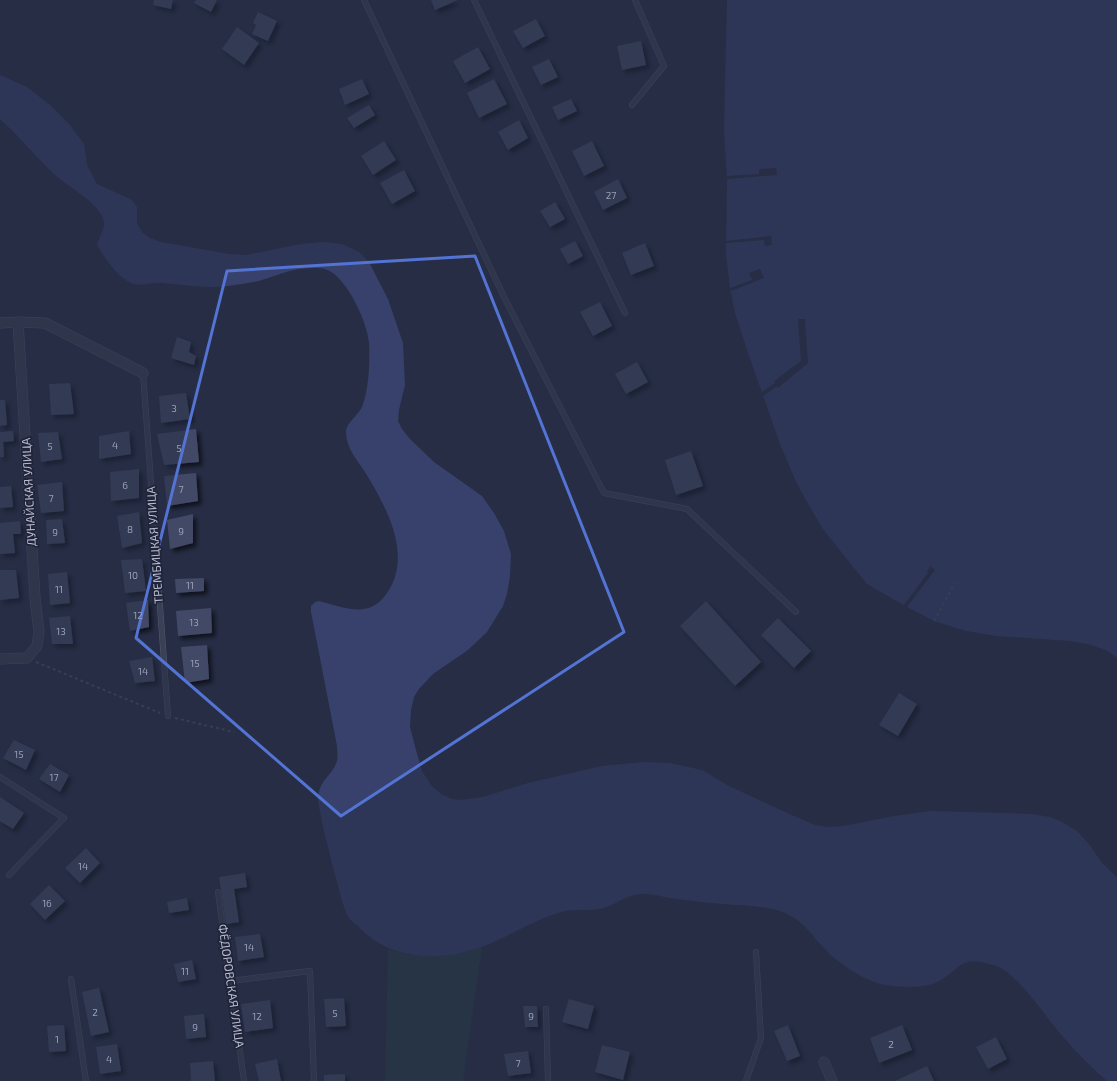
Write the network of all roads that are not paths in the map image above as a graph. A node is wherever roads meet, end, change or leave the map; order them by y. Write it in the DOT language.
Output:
graph roads {
  1 [pos="364,0"];
  2 [pos="474,0"];
  3 [pos="635,0"];
  4 [pos="632,105"];
  5 [pos="625,314"];
  6 [pos="18,322"];
  7 [pos="0,323"];
  8 [pos="143,373"];
  9 [pos="796,612"];
  10 [pos="0,659"];
  11 [pos="168,716"];
  12 [pos="0,777"];
  13 [pos="9,875"];
  14 [pos="218,892"];
  15 [pos="756,952"];
  16 [pos="71,979"];
  17 [pos="230,981"];
  18 [pos="546,1009"];
  19 [pos="824,1062"];
  20 [pos="86,1081"];
  21 [pos="244,1081"];
  22 [pos="314,1081"];
  23 [pos="548,1081"];
  24 [pos="746,1081"];
  25 [pos="832,1081"];
  1 -- 9 [label="lane"];
  2 -- 5 [label="lane"];
  3 -- 4 [label="lane"];
  6 -- 7 [label="street"];
  6 -- 8 [label="street"];
  6 -- 10 [label="street, ДУНАЙСКАЯ УЛИЦА"];
  8 -- 11 [label="lane, ТРЕМБИЦКАЯ УЛИЦА"];
  12 -- 13 [label="lane"];
  14 -- 17 [label="lane, ФЁДОРОВСКАЯ УЛИЦА"];
  15 -- 24 [label="lane"];
  16 -- 20 [label="lane"];
  17 -- 21 [label="lane, ФЁДОРОВСКАЯ УЛИЦА"];
  17 -- 22 [label="lane"];
  18 -- 23 [label="lane"];
  19 -- 25 [label="street"];
}
